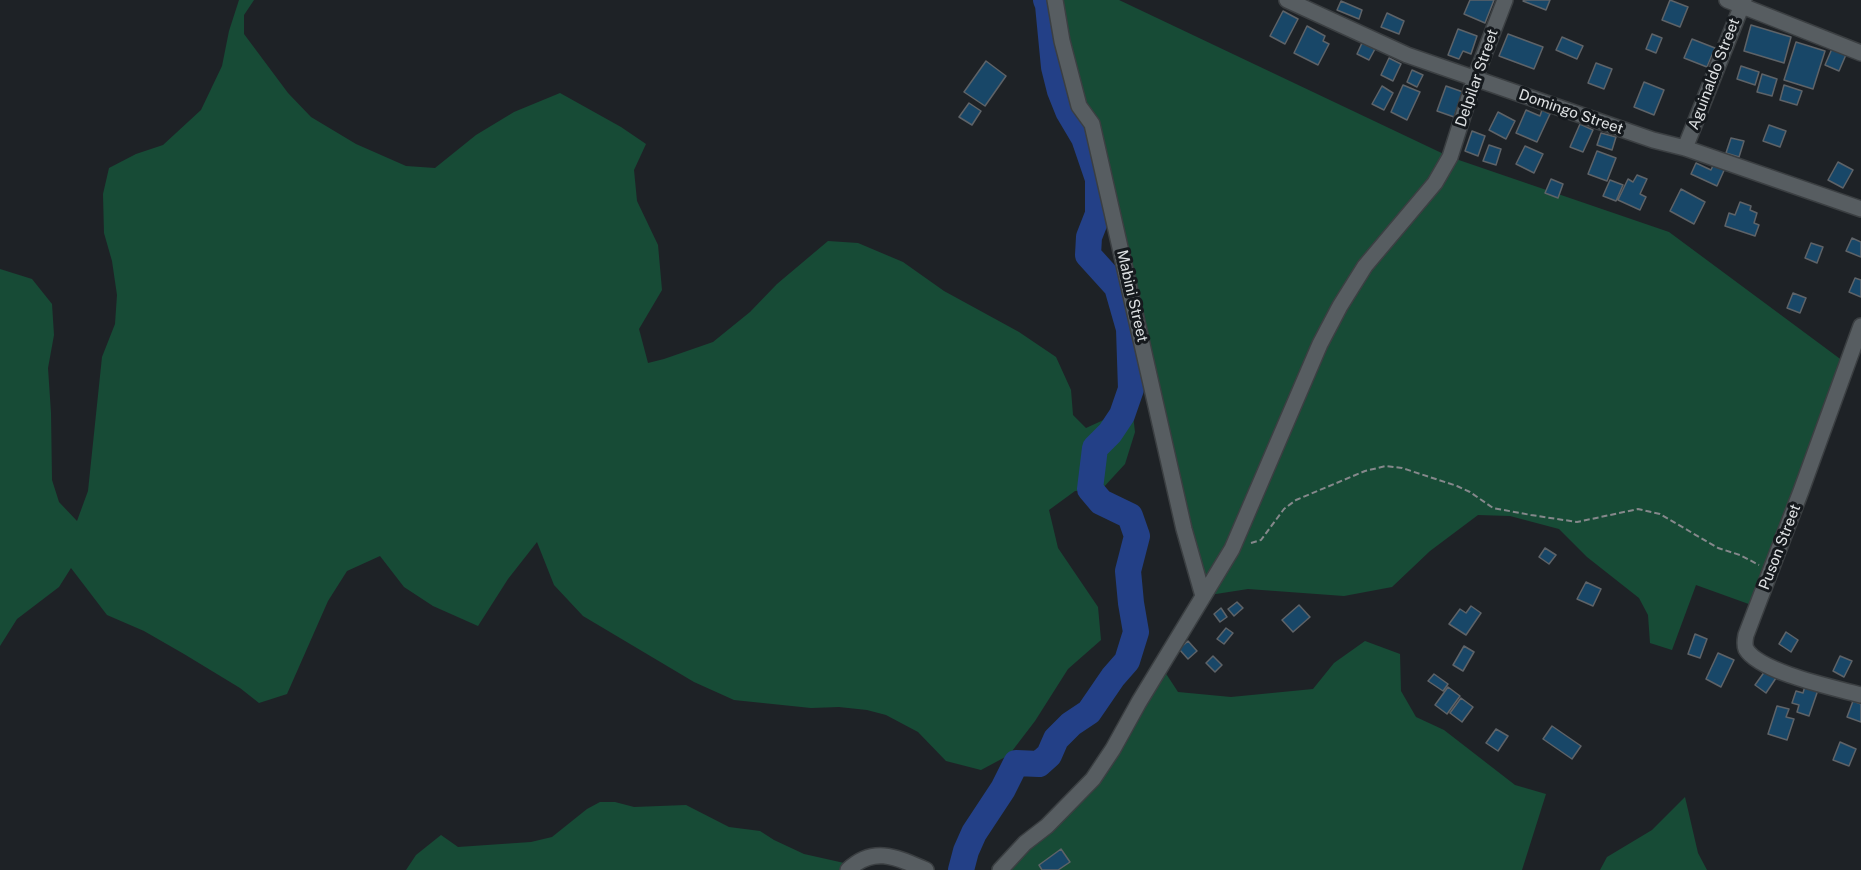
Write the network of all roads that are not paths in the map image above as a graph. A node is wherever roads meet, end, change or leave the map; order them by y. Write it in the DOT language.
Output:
graph roads {
  1 [pos="1055,0"];
  2 [pos="1287,0"];
  3 [pos="1505,0"];
  4 [pos="1737,2"];
  5 [pos="1861,53"];
  6 [pos="1475,78"];
  7 [pos="1685,148"];
  8 [pos="1861,209"];
  9 [pos="1861,326"];
  10 [pos="1203,596"];
  11 [pos="1861,696"];
  12 [pos="848,870"];
  13 [pos="926,870"];
  14 [pos="1000,870"];
  1 -- 10 [label="street, Mabini Street"];
  2 -- 6 [label="street, Domingo Street"];
  3 -- 6 [label="street, Delpilar Street"];
  4 -- 5 [label="street"];
  4 -- 7 [label="street, Aguinaldo Street"];
  6 -- 7 [label="street, Domingo Street"];
  6 -- 10 [label="street, Delpilar Street"];
  7 -- 8 [label="street, Domingo Street"];
  9 -- 11 [label="street, Puson Street"];
  10 -- 14 [label="street, Delpilar Street"];
  12 -- 13 [label="street"];
}
